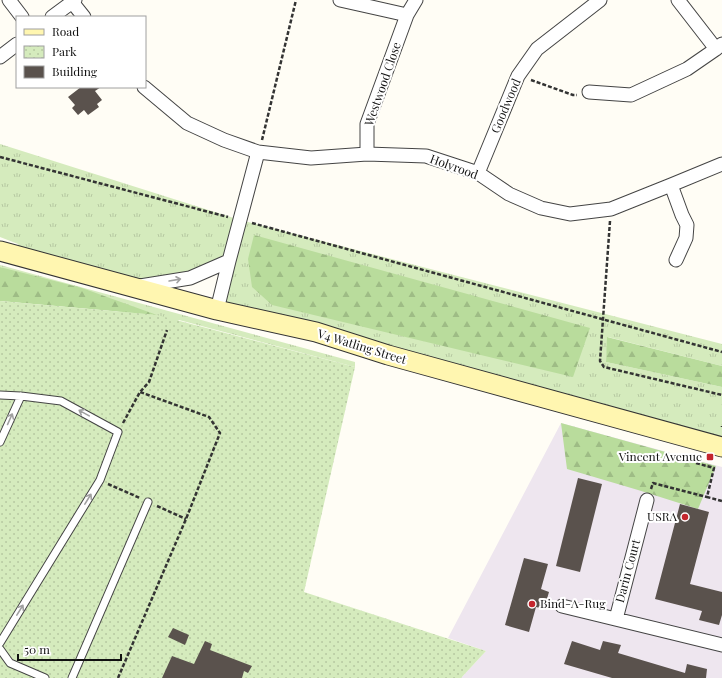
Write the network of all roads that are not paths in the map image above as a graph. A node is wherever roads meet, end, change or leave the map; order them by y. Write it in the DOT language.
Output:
graph roads {
  1 [pos="9,0"];
  2 [pos="340,0"];
  3 [pos="416,0"];
  4 [pos="600,0"];
  5 [pos="678,0"];
  6 [pos="74,1"];
  7 [pos="407,15"];
  8 [pos="21,16"];
  9 [pos="53,16"];
  10 [pos="83,16"];
  11 [pos="16,45"];
  12 [pos="719,47"];
  13 [pos="0,57"];
  14 [pos="145,88"];
  15 [pos="589,92"];
  16 [pos="258,152"];
  17 [pos="367,154"];
  18 [pos="722,164"];
  19 [pos="478,174"];
  20 [pos="671,185"];
  21 [pos="0,250"];
  22 [pos="676,260"];
  23 [pos="229,261"];
  24 [pos="136,287"];
  25 [pos="217,310"];
  26 [pos="0,395"];
  27 [pos="21,396"];
  28 [pos="0,442"];
  29 [pos="722,447"];
  30 [pos="647,500"];
  31 [pos="148,502"];
  32 [pos="562,606"];
  33 [pos="616,619"];
  34 [pos="0,643"];
  35 [pos="722,645"];
  36 [pos="0,649"];
  37 [pos="45,678"];
  38 [pos="72,678"];
  1 -- 8 [label="street"];
  2 -- 7 [label="street"];
  3 -- 7 [label="street, Westwood Close"];
  4 -- 19 [label="street, Goodwood"];
  5 -- 12 [label="street"];
  6 -- 9 [label="street"];
  6 -- 10 [label="street"];
  7 -- 17 [label="street, Westwood Close"];
  11 -- 13 [label="street"];
  12 -- 15 [label="street"];
  14 -- 16 [label="street, Holyrood"];
  16 -- 17 [label="street, Holyrood"];
  16 -- 23 [label="street"];
  17 -- 19 [label="street, Holyrood"];
  18 -- 20 [label="street, Holyrood"];
  19 -- 20 [label="street, Holyrood"];
  20 -- 22 [label="street"];
  21 -- 24 [label="street, V4 Watling Street"];
  24 -- 23 [label="street, one-way"];
  23 -- 25 [label="street"];
  24 -- 25 [label="street, V4 Watling Street"];
  25 -- 29 [label="street, V4 Watling Street"];
  26 -- 27 [label="lane"];
  28 -- 27 [label="lane, one-way"];
  34 -- 27 [label="lane, one-way"];
  30 -- 33 [label="street, Darin Court"];
  31 -- 38 [label="lane"];
  32 -- 33 [label="street, Darin Court"];
  33 -- 35 [label="street, Darin Court"];
  36 -- 37 [label="lane"];
}
